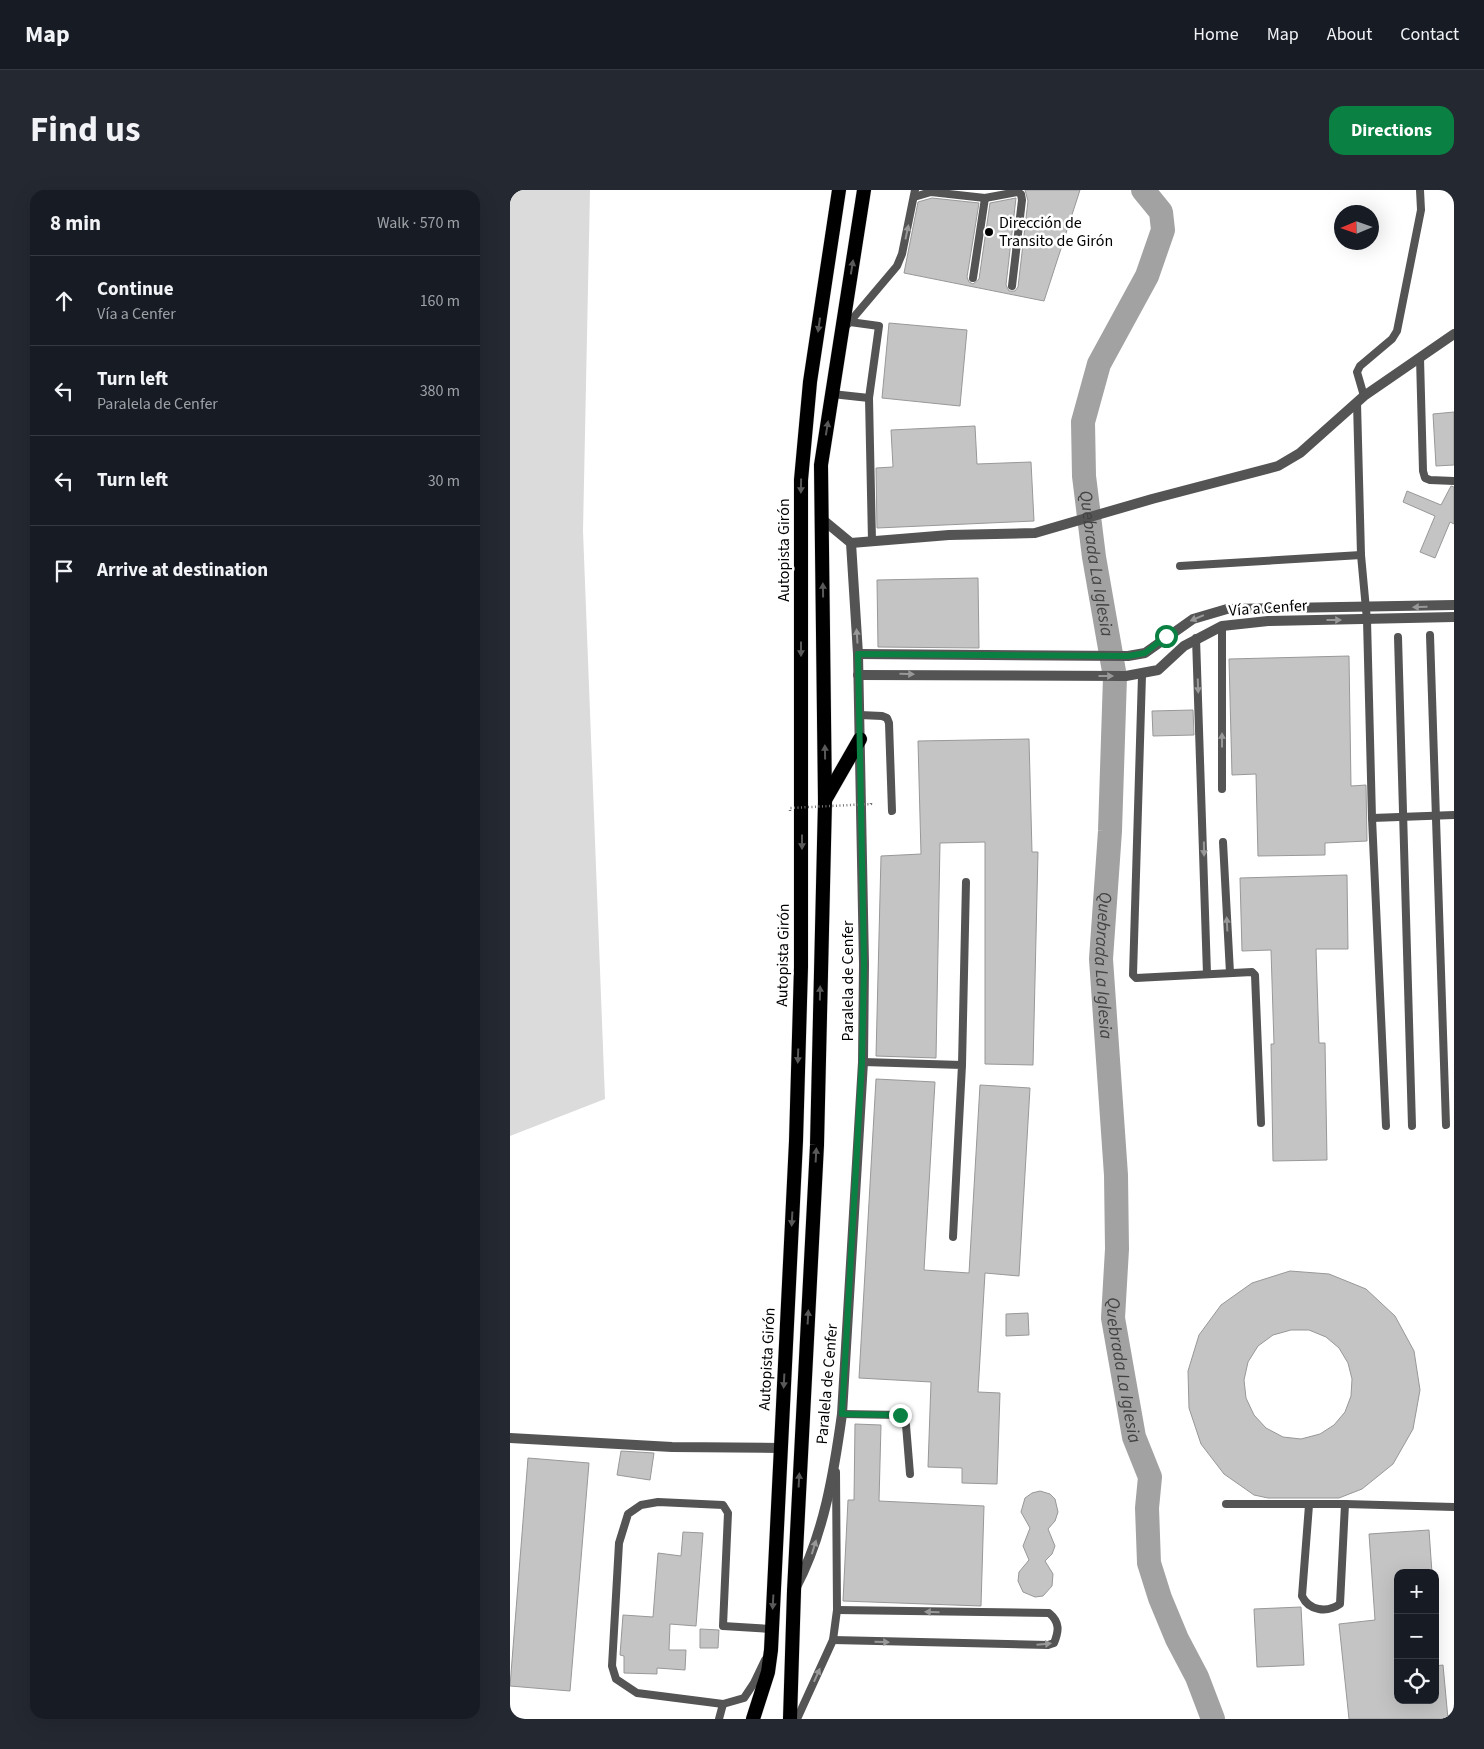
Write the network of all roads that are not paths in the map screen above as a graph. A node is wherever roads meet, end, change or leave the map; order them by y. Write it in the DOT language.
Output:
graph roads {
  1 [pos="839,190"];
  2 [pos="864,190"];
  3 [pos="1420,190"];
  4 [pos="1017,191"];
  5 [pos="915,193"];
  6 [pos="985,198"];
  7 [pos="973,278"];
  8 [pos="1012,286"];
  9 [pos="847,326"];
  10 [pos="1454,334"];
  11 [pos="1420,358"];
  12 [pos="832,394"];
  13 [pos="868,398"];
  14 [pos="1360,400"];
  15 [pos="1454,481"];
  16 [pos="822,519"];
  17 [pos="872,541"];
  18 [pos="851,543"];
  19 [pos="1361,555"];
  20 [pos="1180,566"];
  21 [pos="1454,606"];
  22 [pos="1367,608"];
  23 [pos="1454,618"];
  24 [pos="1367,620"];
  25 [pos="1222,626"];
  26 [pos="1430,635"];
  27 [pos="1398,637"];
  28 [pos="1196,638"];
  29 [pos="858,654"];
  30 [pos="858,674"];
  31 [pos="1142,675"];
  32 [pos="860,715"];
  33 [pos="860,739"];
  34 [pos="1222,789"];
  35 [pos="825,801"];
  36 [pos="892,812"];
  37 [pos="1435,816"];
  38 [pos="1454,816"];
  39 [pos="1402,817"];
  40 [pos="1372,818"];
  41 [pos="1223,842"];
  42 [pos="966,882"];
  43 [pos="1230,973"];
  44 [pos="1207,974"];
  45 [pos="862,1062"];
  46 [pos="962,1066"];
  47 [pos="1261,1122"];
  48 [pos="1446,1125"];
  49 [pos="1386,1126"];
  50 [pos="1412,1126"];
  51 [pos="953,1237"];
  52 [pos="842,1414"];
  53 [pos="510,1438"];
  54 [pos="780,1448"];
  55 [pos="836,1455"];
  56 [pos="910,1474"];
  57 [pos="1226,1504"];
  58 [pos="1345,1504"];
  59 [pos="1309,1505"];
  60 [pos="1454,1507"];
  61 [pos="794,1591"];
  62 [pos="837,1610"];
  63 [pos="772,1629"];
  64 [pos="833,1640"];
  65 [pos="771,1650"];
  66 [pos="724,1704"];
  67 [pos="719,1719"];
  68 [pos="753,1719"];
  69 [pos="790,1719"];
  70 [pos="797,1719"];
  1 -- 54 [label="highway, Autopista Girón, one-way"];
  9 -- 2 [label="highway, one-way"];
  3 -- 14 [label="lane"];
  4 -- 6 [label="lane"];
  4 -- 8 [label="lane"];
  5 -- 6 [label="lane"];
  9 -- 5 [label="lane, one-way"];
  6 -- 7 [label="lane"];
  9 -- 12 [label="highway"];
  9 -- 13 [label="lane"];
  10 -- 11 [label="street"];
  11 -- 14 [label="street"];
  11 -- 15 [label="lane"];
  12 -- 13 [label="lane"];
  16 -- 12 [label="highway, one-way"];
  13 -- 17 [label="lane"];
  14 -- 17 [label="street"];
  14 -- 19 [label="lane"];
  16 -- 18 [label="street"];
  35 -- 16 [label="highway, one-way"];
  17 -- 18 [label="street"];
  29 -- 18 [label="street, Paralela de Cenfer, one-way"];
  19 -- 20 [label="lane"];
  19 -- 22 [label="lane"];
  21 -- 22 [label="street, Vía a Cenfer, one-way"];
  22 -- 24 [label="lane"];
  22 -- 29 [label="street, Vía a Cenfer, one-way"];
  23 -- 24 [label="street, Vía a Cenfer"];
  25 -- 24 [label="street, Vía a Cenfer, one-way"];
  24 -- 40 [label="lane"];
  25 -- 28 [label="street, Vía a Cenfer"];
  34 -- 25 [label="lane, one-way"];
  26 -- 37 [label="lane"];
  27 -- 39 [label="lane"];
  28 -- 31 [label="street, Vía a Cenfer"];
  28 -- 44 [label="lane, one-way"];
  29 -- 30 [label="street, Paralela de Cenfer"];
  30 -- 31 [label="street, Vía a Cenfer, one-way"];
  30 -- 32 [label="street, Paralela de Cenfer"];
  31 -- 44 [label="lane"];
  32 -- 33 [label="street, Paralela de Cenfer"];
  32 -- 36 [label="lane"];
  33 -- 35 [label="highway"];
  33 -- 45 [label="street, Paralela de Cenfer"];
  61 -- 35 [label="highway, one-way"];
  37 -- 38 [label="lane"];
  37 -- 39 [label="lane"];
  37 -- 48 [label="lane"];
  39 -- 40 [label="lane"];
  39 -- 50 [label="lane"];
  40 -- 49 [label="lane"];
  43 -- 41 [label="lane, one-way"];
  42 -- 46 [label="lane"];
  43 -- 44 [label="lane"];
  43 -- 47 [label="lane"];
  45 -- 46 [label="lane"];
  45 -- 52 [label="street, Paralela de Cenfer"];
  46 -- 51 [label="lane"];
  52 -- 55 [label="street, Paralela de Cenfer"];
  52 -- 56 [label="lane"];
  53 -- 54 [label="street"];
  54 -- 63 [label="highway, Autopista Girón, one-way"];
  61 -- 55 [label="street, Paralela de Cenfer, one-way"];
  55 -- 62 [label="lane, Paralela de Cenfer"];
  57 -- 59 [label="lane"];
  58 -- 59 [label="lane"];
  58 -- 59 [label="lane"];
  58 -- 60 [label="lane"];
  61 -- 69 [label="highway"];
  62 -- 64 [label="lane, Paralela de Cenfer"];
  64 -- 62 [label="lane, one-way"];
  63 -- 65 [label="highway, Autopista Girón"];
  63 -- 66 [label="lane"];
  70 -- 64 [label="lane, Paralela de Cenfer, one-way"];
  65 -- 66 [label="lane"];
  65 -- 68 [label="highway, Autopista Girón"];
  66 -- 67 [label="lane"];
}
